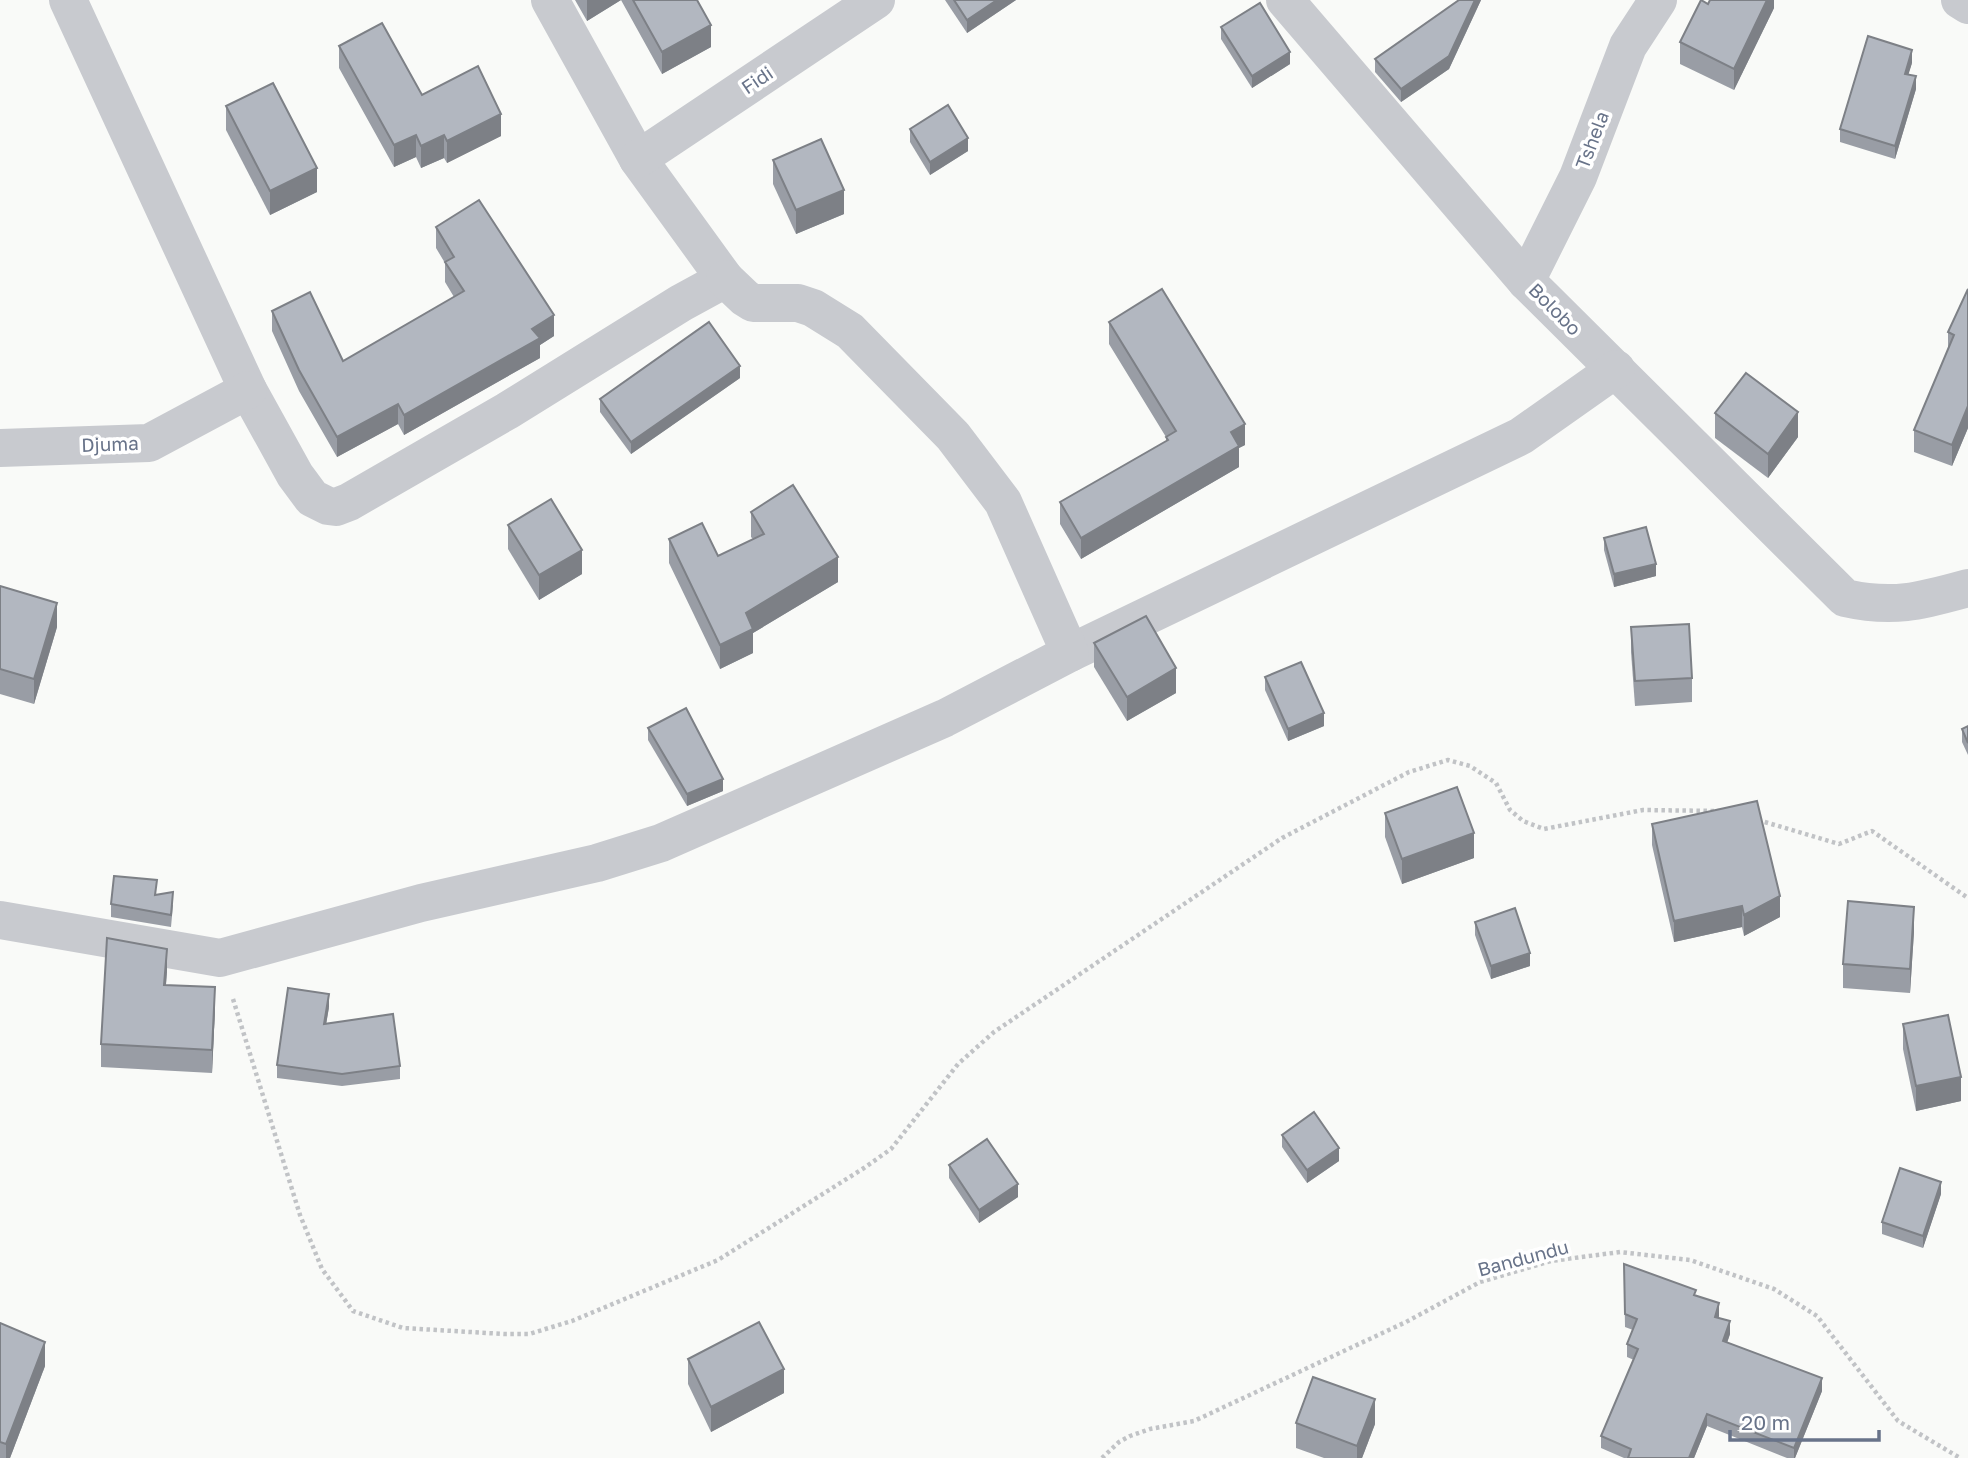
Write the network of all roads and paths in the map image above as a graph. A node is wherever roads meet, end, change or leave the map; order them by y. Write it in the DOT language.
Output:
graph roads {
  1 [pos="68,0"];
  2 [pos="550,0"];
  3 [pos="876,0"];
  4 [pos="1285,0"];
  5 [pos="1657,0"];
  6 [pos="1960,0"];
  7 [pos="1968,5"];
  8 [pos="638,159"];
  9 [pos="725,279"];
  10 [pos="1526,281"];
  11 [pos="1616,369"];
  12 [pos="248,390"];
  13 [pos="0,448"];
  14 [pos="1968,588"];
  15 [pos="1070,653"];
  16 [pos="1719,811"];
  17 [pos="1746,816"];
  18 [pos="1968,898"];
  19 [pos="0,920"];
  20 [pos="220,958"];
  21 [pos="1102,1458"];
  22 [pos="1959,1458"];
  1 -- 12 [label="street"];
  2 -- 8 [label="street"];
  3 -- 8 [label="street, Fidi"];
  4 -- 10 [label="street, Bolobo"];
  5 -- 10 [label="street, Tshela"];
  6 -- 7 [label="street"];
  8 -- 9 [label="street"];
  9 -- 12 [label="street"];
  9 -- 15 [label="street"];
  10 -- 11 [label="street, Bolobo"];
  11 -- 14 [label="street, Bolobo"];
  11 -- 15 [label="street"];
  12 -- 13 [label="street, Djuma"];
  15 -- 20 [label="street"];
  16 -- 20 [label="path"];
  17 -- 18 [label="path"];
  19 -- 20 [label="street"];
  21 -- 22 [label="path, Bandundu"];
}
